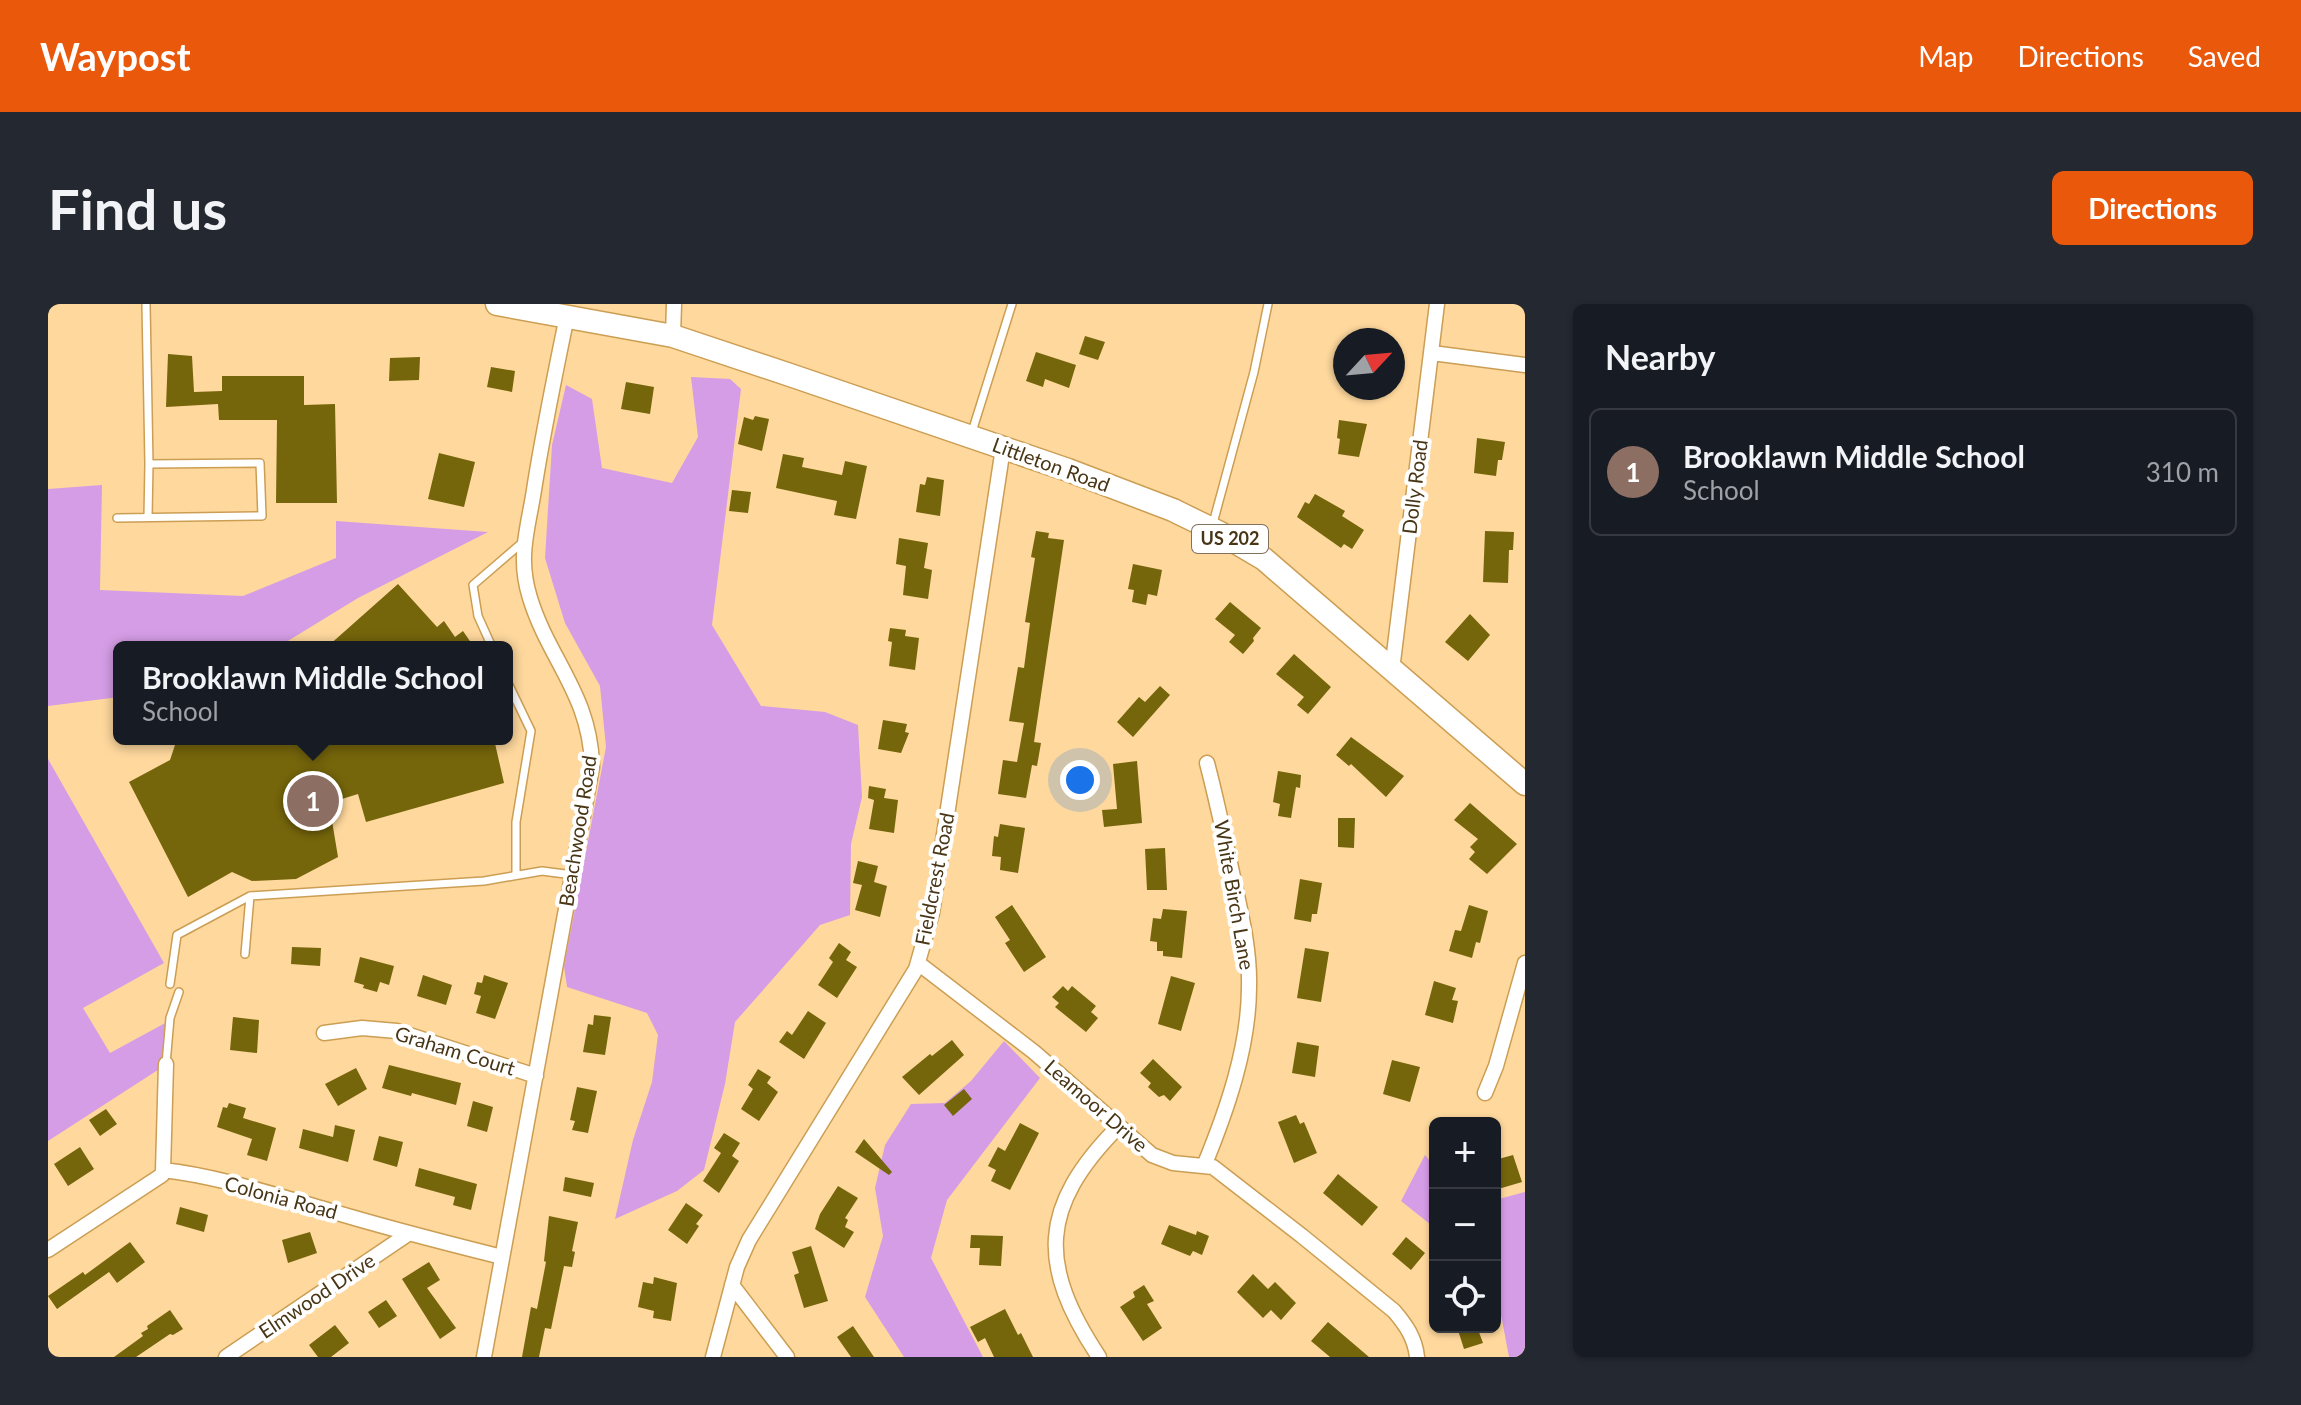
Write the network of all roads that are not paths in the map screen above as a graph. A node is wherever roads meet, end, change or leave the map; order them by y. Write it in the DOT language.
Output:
graph roads {
  1 [pos="146,304"];
  2 [pos="497,304"];
  3 [pos="674,304"];
  4 [pos="1012,304"];
  5 [pos="1268,304"];
  6 [pos="1437,304"];
  7 [pos="567,316"];
  8 [pos="673,336"];
  9 [pos="1432,353"];
  10 [pos="1525,365"];
  11 [pos="970,437"];
  12 [pos="1003,448"];
  13 [pos="149,464"];
  14 [pos="148,517"];
  15 [pos="117,518"];
  16 [pos="1211,529"];
  17 [pos="523,542"];
  18 [pos="489,641"];
  19 [pos="1392,670"];
  20 [pos="513,694"];
  21 [pos="1207,763"];
  22 [pos="1525,784"];
  23 [pos="516,873"];
  24 [pos="573,875"];
  25 [pos="250,896"];
  26 [pos="245,954"];
  27 [pos="918,963"];
  28 [pos="1525,963"];
  29 [pos="170,984"];
  30 [pos="179,992"];
  31 [pos="324,1033"];
  32 [pos="166,1064"];
  33 [pos="536,1076"];
  34 [pos="1485,1093"];
  35 [pos="1118,1127"];
  36 [pos="1204,1166"];
  37 [pos="163,1170"];
  38 [pos="408,1234"];
  39 [pos="48,1250"];
  40 [pos="502,1257"];
  41 [pos="732,1285"];
  42 [pos="226,1357"];
  43 [pos="484,1357"];
  44 [pos="713,1357"];
  45 [pos="787,1357"];
  46 [pos="1099,1357"];
  47 [pos="1417,1357"];
  1 -- 13 [label="lane"];
  2 -- 7 [label="main road, Littleton Road / US 202"];
  3 -- 8 [label="street"];
  4 -- 11 [label="lane"];
  5 -- 16 [label="lane"];
  6 -- 9 [label="street, Dolly Road"];
  7 -- 8 [label="main road, Littleton Road / US 202"];
  7 -- 17 [label="street, Beachwood Road"];
  8 -- 11 [label="main road, Littleton Road / US 202"];
  9 -- 10 [label="street"];
  9 -- 19 [label="street, Dolly Road"];
  11 -- 12 [label="main road, Littleton Road / US 202"];
  12 -- 16 [label="main road, Littleton Road / US 202"];
  12 -- 27 [label="street, Fieldcrest Road"];
  13 -- 14 [label="lane"];
  13 -- 14 [label="lane"];
  14 -- 15 [label="lane"];
  16 -- 19 [label="main road, Littleton Road / US 202"];
  17 -- 18 [label="lane"];
  17 -- 24 [label="street, Beachwood Road"];
  19 -- 22 [label="main road, Littleton Road / US 202"];
  20 -- 23 [label="lane"];
  21 -- 36 [label="street, White Birch Lane"];
  23 -- 24 [label="lane"];
  23 -- 25 [label="lane"];
  24 -- 33 [label="street, Beachwood Road"];
  25 -- 26 [label="lane"];
  25 -- 29 [label="lane"];
  27 -- 35 [label="street, Leamoor Drive"];
  27 -- 41 [label="street, Fieldcrest Road"];
  28 -- 34 [label="street"];
  30 -- 32 [label="lane"];
  31 -- 33 [label="street, Graham Court"];
  32 -- 37 [label="street"];
  33 -- 40 [label="street, Beachwood Road"];
  35 -- 36 [label="street, Leamoor Drive"];
  35 -- 46 [label="street"];
  36 -- 47 [label="street, Leamoor Drive"];
  37 -- 38 [label="street, Colonia Road"];
  37 -- 39 [label="street"];
  38 -- 40 [label="street, Colonia Road"];
  38 -- 42 [label="street, Elmwood Drive"];
  40 -- 43 [label="street, Beachwood Road"];
  41 -- 44 [label="street, Fieldcrest Road"];
  41 -- 45 [label="street"];
}
